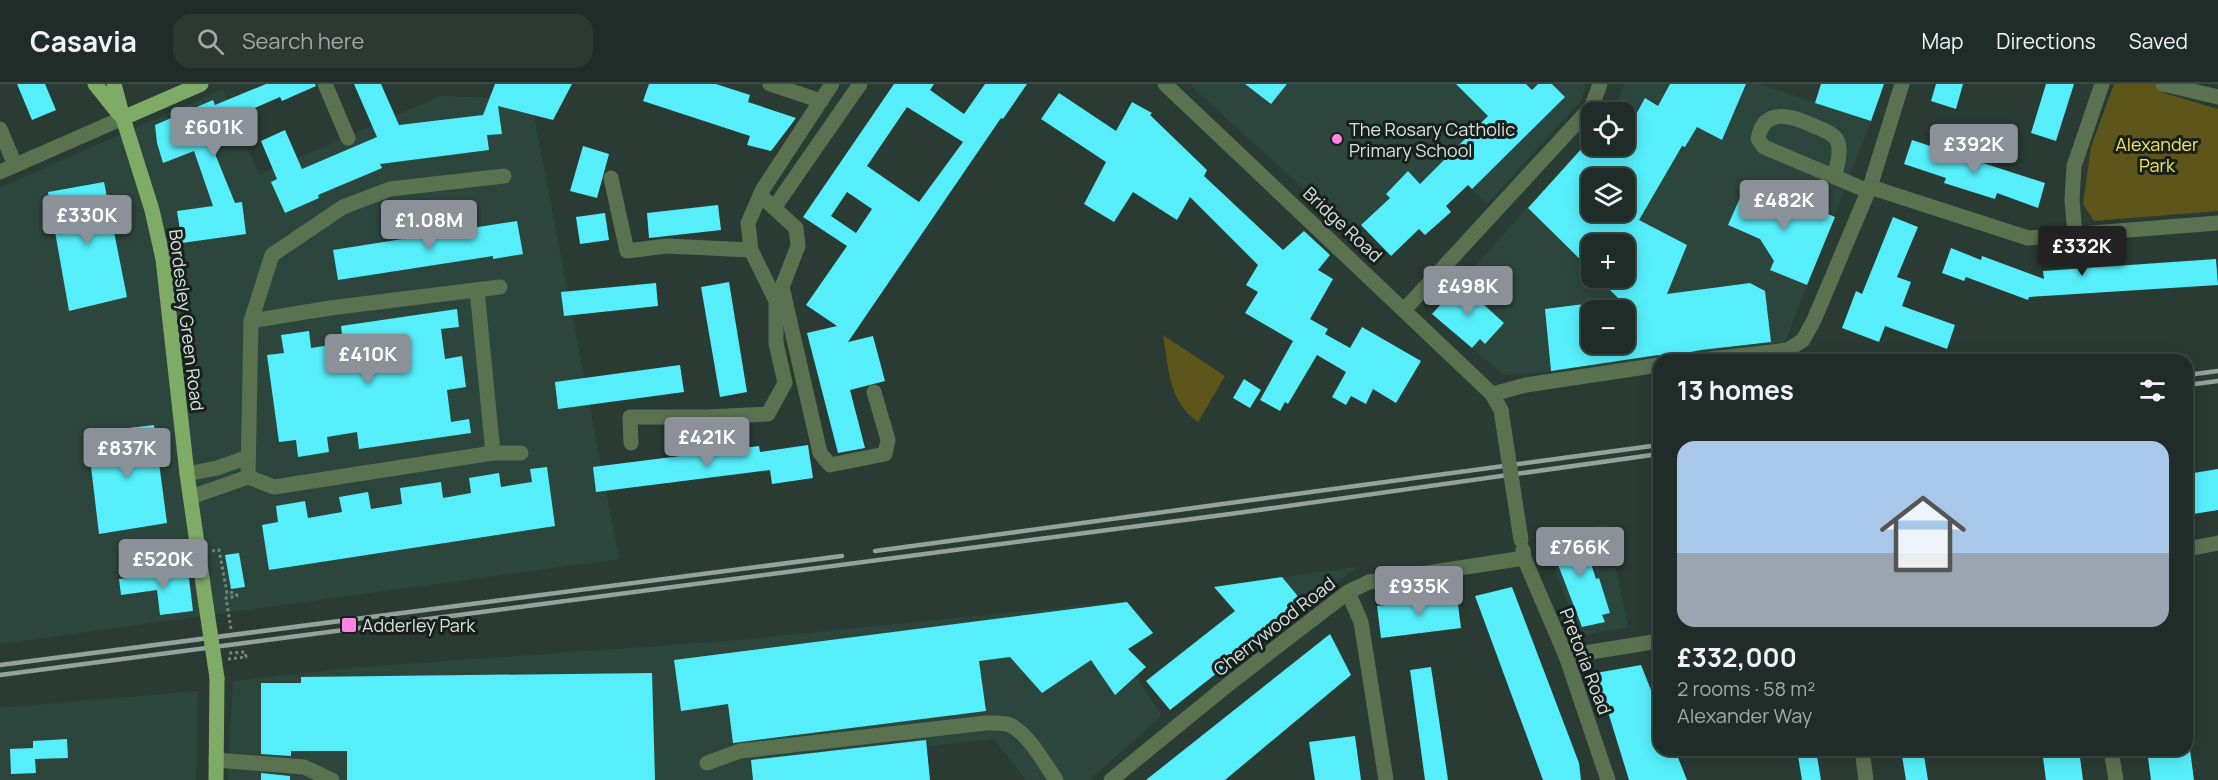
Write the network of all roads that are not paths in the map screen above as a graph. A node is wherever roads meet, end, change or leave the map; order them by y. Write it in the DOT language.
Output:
graph roads {
  1 [pos="95,84"];
  2 [pos="114,84"];
  3 [pos="201,84"];
  4 [pos="326,84"];
  5 [pos="770,84"];
  6 [pos="832,84"];
  7 [pos="860,84"];
  8 [pos="1165,84"];
  9 [pos="1600,84"];
  10 [pos="1902,84"];
  11 [pos="2102,84"];
  12 [pos="2163,84"];
  13 [pos="2218,97"];
  14 [pos="821,101"];
  15 [pos="123,118"];
  16 [pos="0,129"];
  17 [pos="348,138"];
  18 [pos="15,165"];
  19 [pos="0,172"];
  20 [pos="504,176"];
  21 [pos="1834,177"];
  22 [pos="611,178"];
  23 [pos="1869,189"];
  24 [pos="760,195"];
  25 [pos="774,208"];
  26 [pos="2218,223"];
  27 [pos="2075,235"];
  28 [pos="751,250"];
  29 [pos="500,287"];
  30 [pos="477,290"];
  31 [pos="1405,309"];
  32 [pos="251,321"];
  33 [pos="1754,354"];
  34 [pos="1653,366"];
  35 [pos="874,392"];
  36 [pos="1492,394"];
  37 [pos="631,443"];
  38 [pos="493,453"];
  39 [pos="521,453"];
  40 [pos="248,457"];
  41 [pos="187,474"];
  42 [pos="248,477"];
  43 [pos="191,497"];
  44 [pos="1521,540"];
  45 [pos="2218,543"];
  46 [pos="2193,548"];
  47 [pos="1524,558"];
  48 [pos="1348,592"];
  49 [pos="1653,642"];
  50 [pos="1566,656"];
  51 [pos="1863,756"];
  52 [pos="2112,756"];
  53 [pos="216,760"];
  54 [pos="707,763"];
  55 [pos="216,780"];
  56 [pos="332,780"];
  57 [pos="1056,780"];
  58 [pos="1111,780"];
  59 [pos="1386,780"];
  60 [pos="1608,780"];
  61 [pos="1866,780"];
  62 [pos="2116,780"];
  1 -- 15 [label="main road"];
  2 -- 15 [label="main road, Bordesley Green Road"];
  3 -- 15 [label="main road"];
  4 -- 17 [label="street"];
  5 -- 14 [label="street"];
  6 -- 14 [label="street"];
  7 -- 25 [label="street"];
  8 -- 31 [label="street, Bridge Road"];
  9 -- 31 [label="street"];
  10 -- 23 [label="street"];
  11 -- 27 [label="street"];
  12 -- 13 [label="street"];
  14 -- 24 [label="street"];
  15 -- 18 [label="street"];
  15 -- 41 [label="main road, Bordesley Green Road"];
  16 -- 18 [label="street"];
  18 -- 19 [label="street"];
  20 -- 32 [label="street"];
  21 -- 21 [label="street"];
  21 -- 23 [label="street"];
  22 -- 28 [label="street"];
  23 -- 27 [label="street"];
  23 -- 33 [label="street"];
  24 -- 25 [label="street"];
  24 -- 28 [label="street"];
  25 -- 35 [label="street"];
  26 -- 27 [label="street"];
  28 -- 37 [label="street"];
  29 -- 30 [label="street"];
  30 -- 32 [label="street"];
  30 -- 38 [label="street"];
  31 -- 36 [label="street, Bridge Road"];
  32 -- 40 [label="street"];
  34 -- 36 [label="street"];
  36 -- 44 [label="street, Bridge Road, bridge"];
  38 -- 39 [label="street"];
  38 -- 42 [label="street"];
  40 -- 41 [label="street"];
  40 -- 42 [label="street"];
  41 -- 43 [label="main road, Bordesley Green Road"];
  42 -- 43 [label="street"];
  43 -- 53 [label="main road, Bordesley Green Road, bridge"];
  44 -- 47 [label="street, Pretoria Road"];
  45 -- 46 [label="street"];
  47 -- 48 [label="street, Cherrywood Road"];
  47 -- 50 [label="street, Pretoria Road"];
  48 -- 58 [label="street, Cherrywood Road"];
  48 -- 59 [label="street"];
  49 -- 50 [label="street"];
  50 -- 60 [label="street, Pretoria Road"];
  51 -- 61 [label="street"];
  52 -- 62 [label="street"];
  53 -- 55 [label="main road, Bordesley Green Road"];
  53 -- 56 [label="street"];
  54 -- 57 [label="street"];
}
